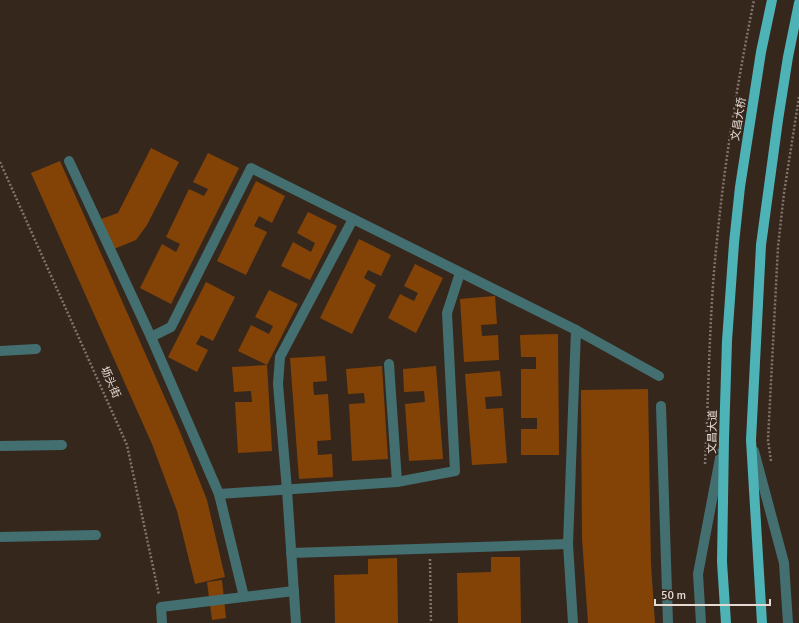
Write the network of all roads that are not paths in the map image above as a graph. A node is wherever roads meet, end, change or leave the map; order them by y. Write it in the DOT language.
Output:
graph roads {
  1 [pos="772,0"];
  2 [pos="799,3"];
  3 [pos="69,161"];
  4 [pos="353,219"];
  5 [pos="734,242"];
  6 [pos="460,273"];
  7 [pos="576,330"];
  8 [pos="151,338"];
  9 [pos="36,349"];
  10 [pos="0,351"];
  11 [pos="389,364"];
  12 [pos="659,376"];
  13 [pos="661,406"];
  14 [pos="724,439"];
  15 [pos="751,440"];
  16 [pos="62,445"];
  17 [pos="0,446"];
  18 [pos="397,482"];
  19 [pos="287,490"];
  20 [pos="220,494"];
  21 [pos="96,535"];
  22 [pos="0,537"];
  23 [pos="568,544"];
  24 [pos="291,554"];
  25 [pos="294,591"];
  26 [pos="244,597"];
  27 [pos="162,623"];
  28 [pos="296,623"];
  29 [pos="573,623"];
  30 [pos="668,623"];
  31 [pos="702,623"];
  32 [pos="726,623"];
  33 [pos="762,623"];
  34 [pos="788,623"];
  1 -- 5 [label="main road, 文昌大桥"];
  2 -- 15 [label="main road"];
  3 -- 8 [label="street"];
  4 -- 6 [label="street"];
  4 -- 8 [label="street"];
  4 -- 19 [label="street"];
  5 -- 14 [label="main road, 文昌大道"];
  6 -- 7 [label="street"];
  6 -- 18 [label="street"];
  7 -- 12 [label="street"];
  7 -- 23 [label="street"];
  8 -- 20 [label="street"];
  9 -- 10 [label="street"];
  11 -- 18 [label="street"];
  13 -- 30 [label="street"];
  14 -- 31 [label="street"];
  14 -- 32 [label="main road, 文昌大道"];
  15 -- 33 [label="main road"];
  15 -- 34 [label="street"];
  16 -- 17 [label="street"];
  18 -- 19 [label="street"];
  19 -- 20 [label="street"];
  19 -- 24 [label="street"];
  20 -- 26 [label="street"];
  21 -- 22 [label="street"];
  23 -- 24 [label="street"];
  23 -- 29 [label="street"];
  24 -- 25 [label="street"];
  25 -- 26 [label="street"];
  25 -- 28 [label="street"];
  26 -- 27 [label="street"];
}
